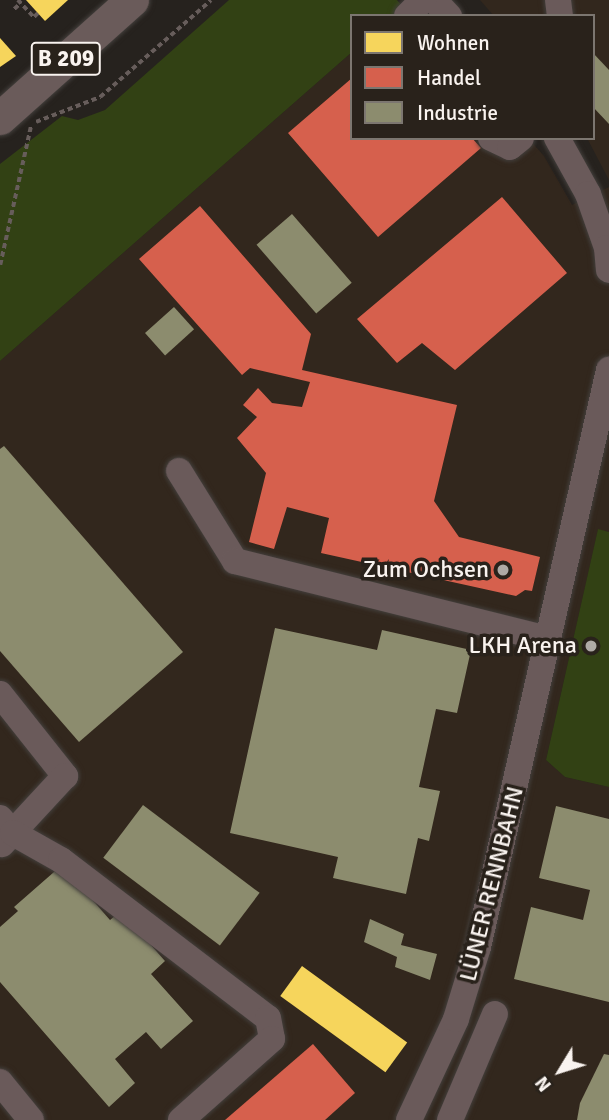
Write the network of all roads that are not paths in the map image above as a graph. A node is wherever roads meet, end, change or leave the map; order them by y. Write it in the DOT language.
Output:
graph roads {
  1 [pos="132,0"];
  2 [pos="423,0"];
  3 [pos="434,0"];
  4 [pos="409,14"];
  5 [pos="447,14"];
  6 [pos="17,125"];
  7 [pos="495,140"];
  8 [pos="519,140"];
  9 [pos="558,140"];
  10 [pos="609,270"];
  11 [pos="609,370"];
  12 [pos="179,471"];
  13 [pos="547,639"];
  14 [pos="0,694"];
  15 [pos="4,832"];
  16 [pos="495,1014"];
  17 [pos="0,1082"];
  18 [pos="414,1119"];
  19 [pos="31,1120"];
  20 [pos="181,1120"];
  21 [pos="450,1120"];
  1 -- 6 [label="main road, B 209"];
  2 -- 4 [label="street"];
  3 -- 5 [label="street"];
  7 -- 8 [label="street"];
  9 -- 10 [label="street"];
  11 -- 13 [label="street, LÜNER RENNBAHN"];
  12 -- 13 [label="street"];
  13 -- 18 [label="street, LÜNER RENNBAHN"];
  14 -- 15 [label="street"];
  15 -- 20 [label="street"];
  16 -- 21 [label="street"];
  17 -- 19 [label="street"];
}
